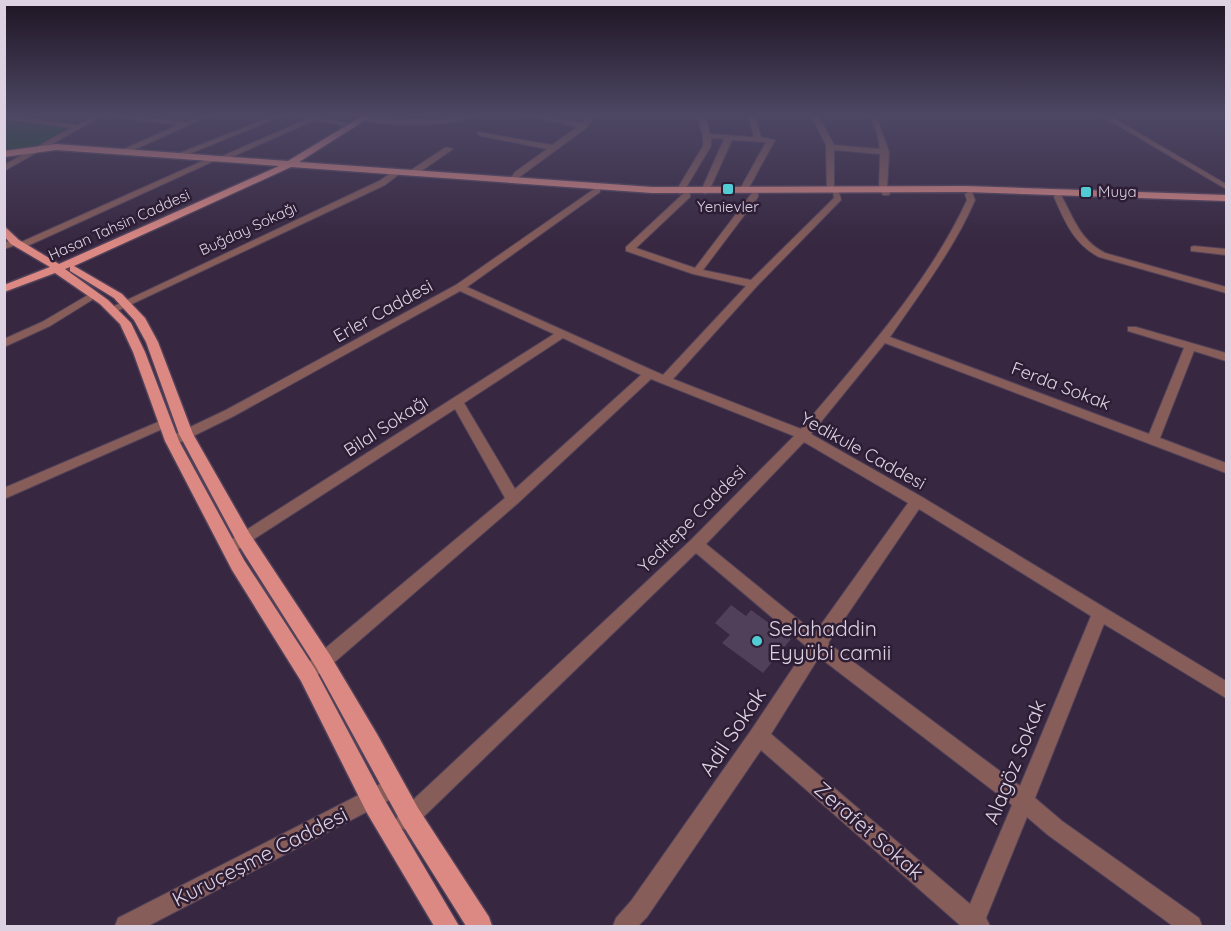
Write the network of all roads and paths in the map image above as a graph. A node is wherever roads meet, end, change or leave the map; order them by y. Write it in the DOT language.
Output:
graph roads {
  1 [pos="23,158"];
  2 [pos="177,158"];
  3 [pos="226,158"];
  4 [pos="293,158"];
  5 [pos="294,158"];
  6 [pos="435,158"];
  7 [pos="541,158"];
  8 [pos="701,158"];
  9 [pos="720,158"];
  10 [pos="761,158"];
  11 [pos="831,158"];
  12 [pos="885,158"];
  13 [pos="1179,158"];
  14 [pos="210,161"];
  15 [pos="283,165"];
  16 [pos="4,169"];
  17 [pos="414,172"];
  18 [pos="394,175"];
  19 [pos="513,181"];
  20 [pos="1227,187"];
  21 [pos="598,188"];
  22 [pos="705,191"];
  23 [pos="884,191"];
  24 [pos="935,191"];
  25 [pos="833,192"];
  26 [pos="683,193"];
  27 [pos="743,193"];
  28 [pos="1009,193"];
  29 [pos="969,194"];
  30 [pos="755,195"];
  31 [pos="1057,195"];
  32 [pos="1227,201"];
  33 [pos="4,229"];
  34 [pos="13,245"];
  35 [pos="1194,249"];
  36 [pos="1227,252"];
  37 [pos="59,266"];
  38 [pos="697,272"];
  39 [pos="4,284"];
  40 [pos="753,284"];
  41 [pos="460,287"];
  42 [pos="4,289"];
  43 [pos="1227,291"];
  44 [pos="87,298"];
  45 [pos="120,306"];
  46 [pos="1132,329"];
  47 [pos="562,334"];
  48 [pos="883,338"];
  49 [pos="4,344"];
  50 [pos="1190,347"];
  51 [pos="1227,357"];
  52 [pos="649,374"];
  53 [pos="665,380"];
  54 [pos="458,402"];
  55 [pos="165,423"];
  56 [pos="803,435"];
  57 [pos="179,438"];
  58 [pos="1153,440"];
  59 [pos="1227,468"];
  60 [pos="4,494"];
  61 [pos="513,499"];
  62 [pos="917,501"];
  63 [pos="236,543"];
  64 [pos="696,544"];
  65 [pos="1100,615"];
  66 [pos="817,645"];
  67 [pos="323,661"];
  68 [pos="308,675"];
  69 [pos="1227,690"];
  70 [pos="759,736"];
  71 [pos="394,787"];
  72 [pos="372,799"];
  73 [pos="1023,801"];
  74 [pos="410,816"];
  75 [pos="391,832"];
  76 [pos="975,925"];
  77 [pos="126,927"];
  78 [pos="447,927"];
  79 [pos="480,927"];
  80 [pos="624,927"];
  81 [pos="1191,927"];
  1 -- 16 [label="street"];
  2 -- 14 [label="main road"];
  3 -- 15 [label="main road"];
  4 -- 15 [label="main road, Hasan Tahsin Caddesi"];
  5 -- 15 [label="main road, Hasan Tahsin Caddesi"];
  6 -- 17 [label="street"];
  7 -- 19 [label="street"];
  8 -- 26 [label="street"];
  9 -- 22 [label="street"];
  10 -- 27 [label="street"];
  11 -- 25 [label="street"];
  12 -- 23 [label="street"];
  13 -- 20 [label="street"];
  14 -- 15 [label="main road"];
  14 -- 34 [label="street"];
  15 -- 17 [label="main road"];
  15 -- 18 [label="main road"];
  15 -- 37 [label="main road, Hasan Tahsin Caddesi"];
  17 -- 19 [label="main road"];
  18 -- 19 [label="main road"];
  18 -- 45 [label="street, Buğday Sokağı"];
  19 -- 21 [label="main road"];
  21 -- 26 [label="main road"];
  21 -- 41 [label="street, Erler Caddesi"];
  22 -- 26 [label="main road"];
  22 -- 27 [label="main road"];
  23 -- 24 [label="main road"];
  23 -- 25 [label="main road"];
  24 -- 28 [label="main road"];
  24 -- 29 [label="main road"];
  25 -- 27 [label="main road"];
  25 -- 30 [label="main road"];
  25 -- 40 [label="street"];
  26 -- 27 [label="main road"];
  26 -- 38 [label="street"];
  27 -- 30 [label="main road"];
  28 -- 29 [label="main road"];
  28 -- 31 [label="main road"];
  29 -- 48 [label="street, Yeditepe Caddesi"];
  30 -- 38 [label="street"];
  31 -- 32 [label="main road"];
  31 -- 43 [label="street"];
  33 -- 34 [label="main road"];
  34 -- 37 [label="main road"];
  35 -- 36 [label="street"];
  37 -- 39 [label="main road, Hasan Tahsin Caddesi"];
  37 -- 42 [label="main road, Hasan Tahsin Caddesi"];
  37 -- 45 [label="main road"];
  38 -- 40 [label="street"];
  40 -- 53 [label="street"];
  41 -- 47 [label="street, Yedikule Caddesi"];
  41 -- 57 [label="street, Erler Caddesi"];
  44 -- 49 [label="street"];
  45 -- 55 [label="main road"];
  45 -- 57 [label="main road"];
  46 -- 50 [label="street"];
  47 -- 52 [label="street, Yedikule Caddesi"];
  47 -- 54 [label="street, Bilal Sokağı"];
  48 -- 56 [label="street, Yeditepe Caddesi"];
  48 -- 58 [label="street, Ferda Sokak"];
  50 -- 51 [label="street"];
  50 -- 58 [label="street"];
  52 -- 53 [label="street, Yedikule Caddesi"];
  52 -- 61 [label="street"];
  53 -- 56 [label="street, Yedikule Caddesi"];
  54 -- 61 [label="street"];
  54 -- 63 [label="street, Bilal Sokağı"];
  55 -- 57 [label="main road"];
  55 -- 60 [label="street"];
  56 -- 62 [label="street, Yedikule Caddesi"];
  56 -- 64 [label="street, Yeditepe Caddesi"];
  57 -- 63 [label="main road"];
  58 -- 59 [label="street, Ferda Sokak"];
  61 -- 67 [label="street"];
  62 -- 65 [label="street, Yedikule Caddesi"];
  62 -- 66 [label="street, Adil Sokak"];
  63 -- 67 [label="main road"];
  63 -- 68 [label="main road"];
  64 -- 66 [label="street"];
  64 -- 74 [label="street, Yeditepe Caddesi"];
  65 -- 69 [label="street, Yedikule Caddesi"];
  65 -- 73 [label="street, Alagöz Sokak"];
  66 -- 70 [label="street, Adil Sokak"];
  66 -- 73 [label="street"];
  67 -- 68 [label="street"];
  67 -- 71 [label="main road"];
  68 -- 72 [label="main road"];
  70 -- 76 [label="street, Zerafet Sokak"];
  70 -- 80 [label="street, Adil Sokak"];
  71 -- 72 [label="street, Kuruçeşme Caddesi"];
  71 -- 74 [label="main road"];
  72 -- 75 [label="main road"];
  72 -- 77 [label="street, Kuruçeşme Caddesi"];
  73 -- 76 [label="street, Alagöz Sokak"];
  73 -- 81 [label="street"];
  74 -- 75 [label="street, Yeditepe Caddesi"];
  74 -- 79 [label="main road"];
  75 -- 78 [label="main road"];
}
